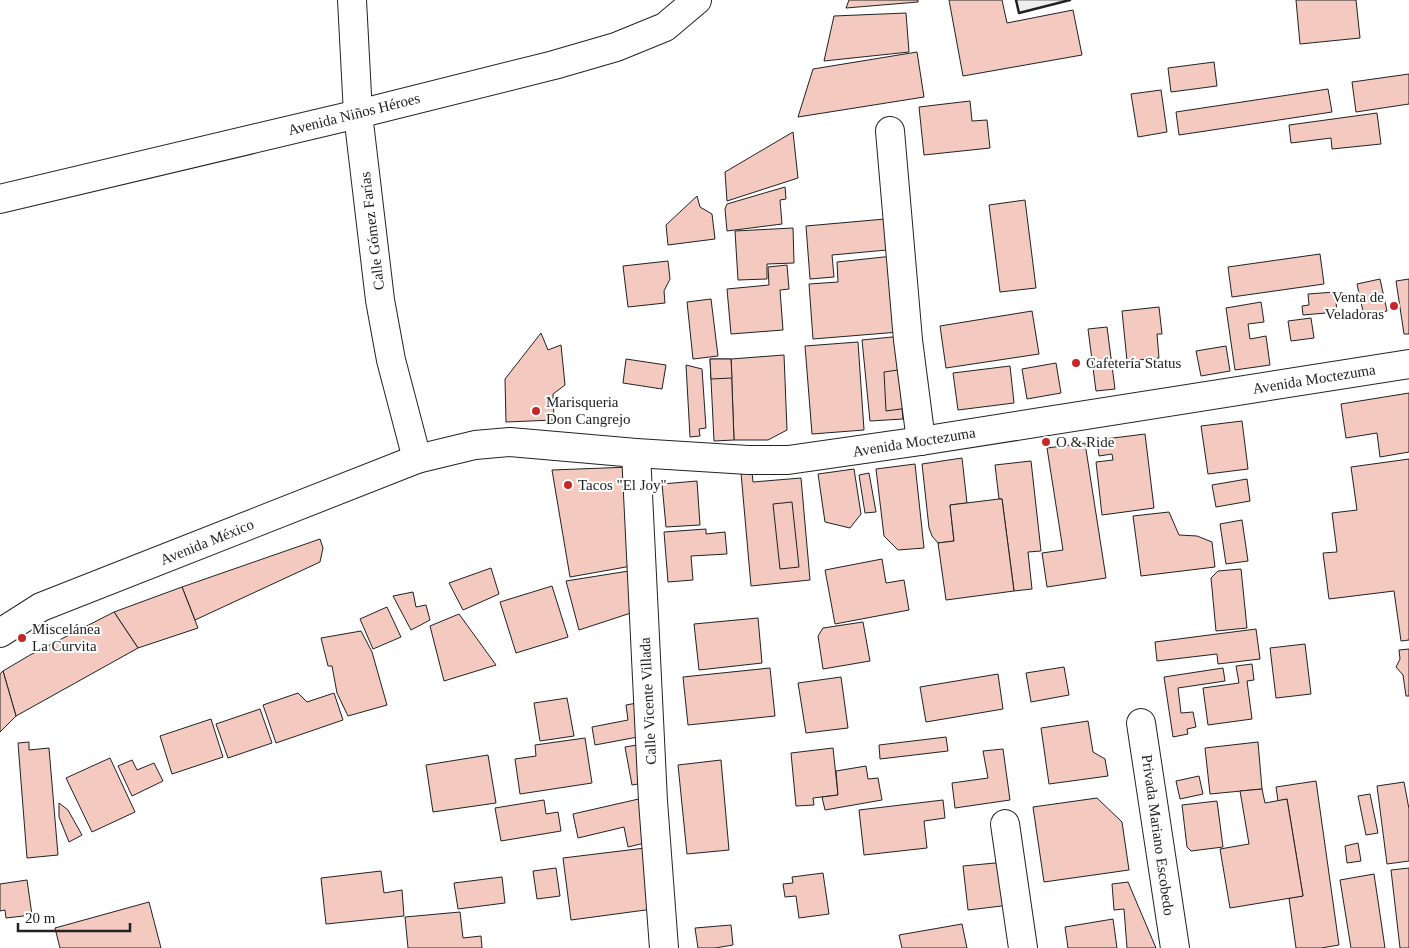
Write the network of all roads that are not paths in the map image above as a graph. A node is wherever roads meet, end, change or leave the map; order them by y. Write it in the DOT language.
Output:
graph roads {
  1 [pos="352,0"];
  2 [pos="696,0"];
  3 [pos="358,114"];
  4 [pos="890,131"];
  5 [pos="0,199"];
  6 [pos="1409,364"];
  7 [pos="921,441"];
  8 [pos="636,454"];
  9 [pos="417,459"];
  10 [pos="0,632"];
  11 [pos="1141,722"];
  12 [pos="1006,824"];
  13 [pos="664,948"];
  14 [pos="1023,948"];
  15 [pos="1175,948"];
  1 -- 3 [label="street, Calle Gómez Farías"];
  2 -- 3 [label="street, Avenida Niños Héroes"];
  3 -- 5 [label="street, Avenida Niños Héroes"];
  3 -- 9 [label="street, Calle Gómez Farías"];
  4 -- 7 [label="street"];
  6 -- 7 [label="street, Avenida Moctezuma"];
  7 -- 8 [label="street, Avenida Moctezuma"];
  8 -- 9 [label="street, Avenida Moctezuma"];
  8 -- 13 [label="street, Calle Vicente Villada"];
  9 -- 10 [label="street, Avenida México"];
  11 -- 15 [label="street, Privada Mariano Escobedo"];
  12 -- 14 [label="street"];
}
